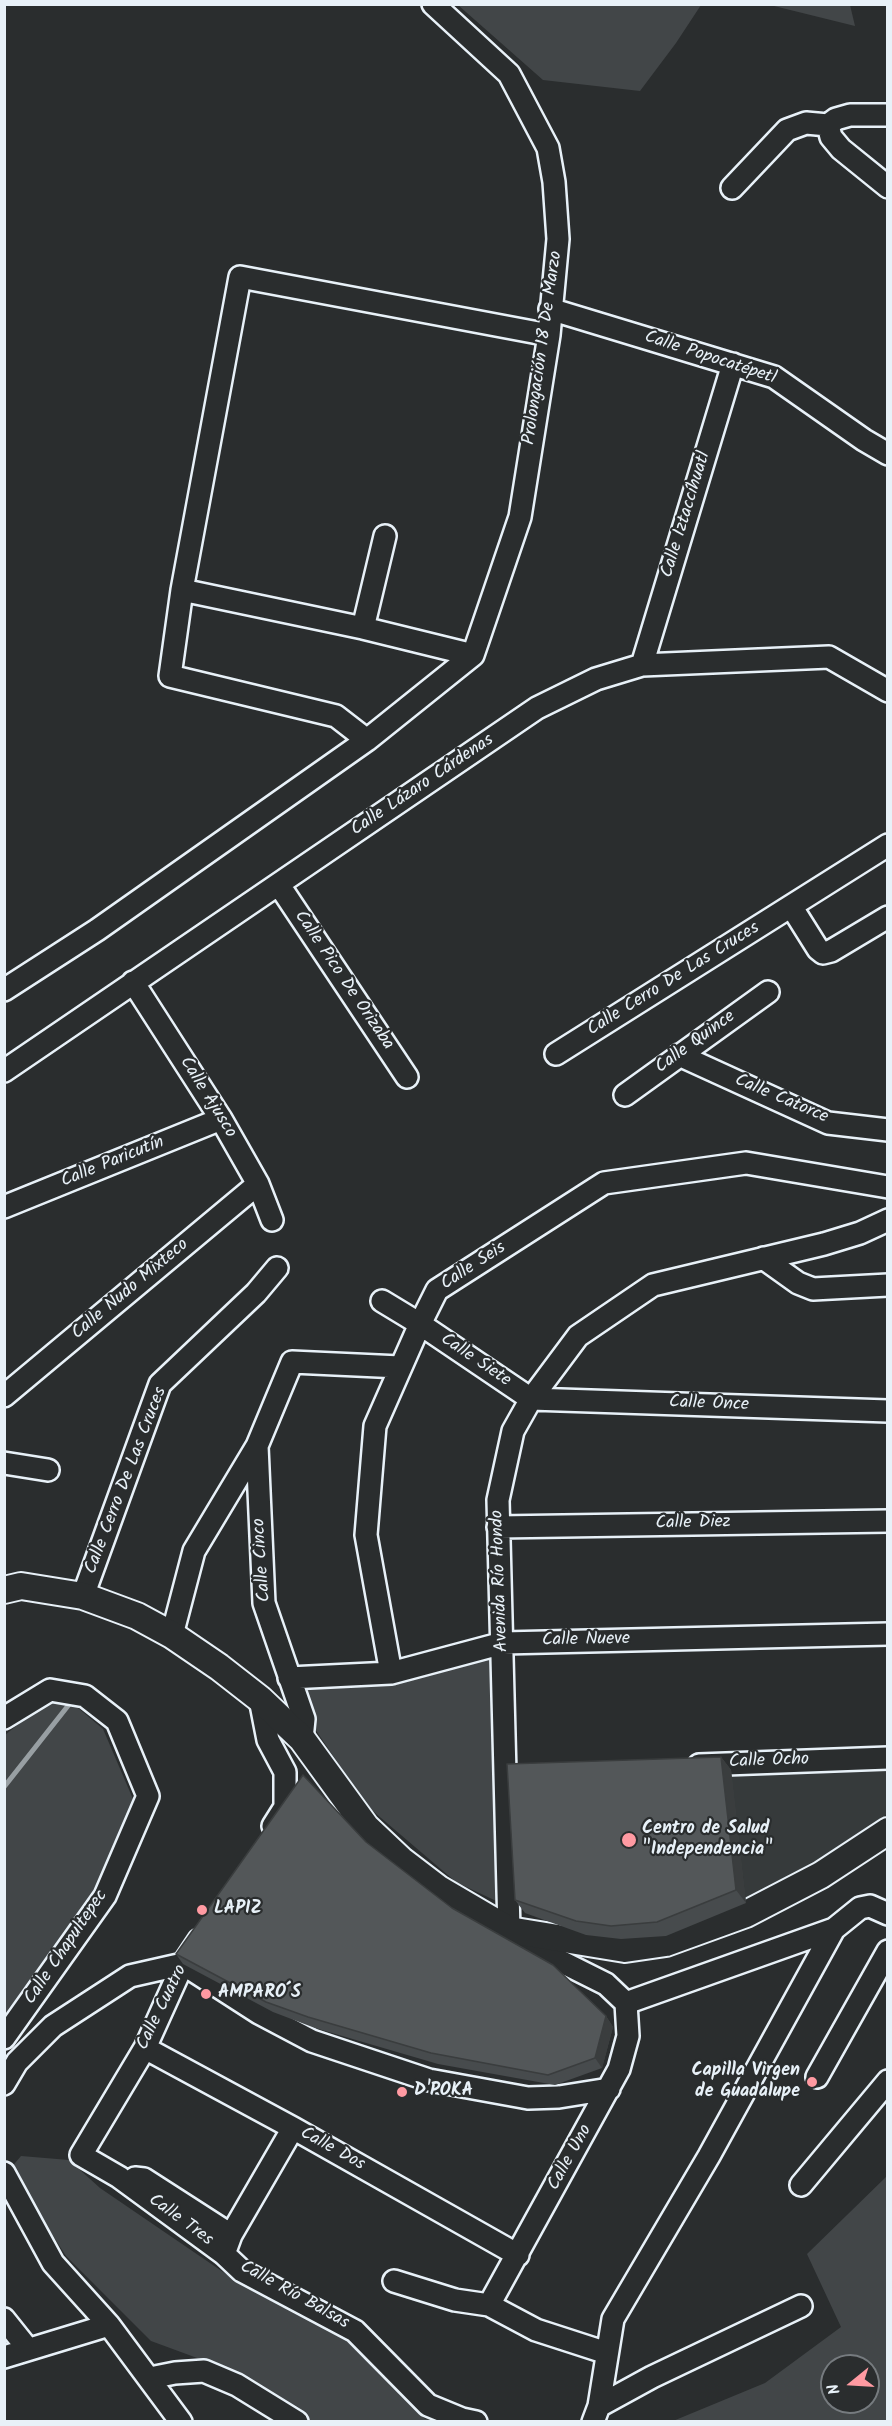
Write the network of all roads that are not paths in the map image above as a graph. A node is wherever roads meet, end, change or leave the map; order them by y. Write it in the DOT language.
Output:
graph roads {
  1 [pos="433,4"];
  2 [pos="888,115"];
  3 [pos="828,125"];
  4 [pos="888,187"];
  5 [pos="732,188"];
  6 [pos="550,309"];
  7 [pos="549,335"];
  8 [pos="733,364"];
  9 [pos="888,454"];
  10 [pos="385,536"];
  11 [pos="182,590"];
  12 [pos="363,628"];
  13 [pos="473,655"];
  14 [pos="642,665"];
  15 [pos="888,691"];
  16 [pos="367,740"];
  17 [pos="888,844"];
  18 [pos="279,885"];
  19 [pos="791,906"];
  20 [pos="888,917"];
  21 [pos="133,982"];
  22 [pos="4,990"];
  23 [pos="768,992"];
  24 [pos="556,1054"];
  25 [pos="679,1055"];
  26 [pos="4,1071"];
  27 [pos="407,1077"];
  28 [pos="625,1095"];
  29 [pos="221,1119"];
  30 [pos="888,1130"];
  31 [pos="258,1184"];
  32 [pos="888,1187"];
  33 [pos="4,1208"];
  34 [pos="272,1220"];
  35 [pos="888,1220"];
  36 [pos="763,1258"];
  37 [pos="277,1268"];
  38 [pos="888,1285"];
  39 [pos="382,1301"];
  40 [pos="420,1324"];
  41 [pos="400,1367"];
  42 [pos="4,1396"];
  43 [pos="531,1399"];
  44 [pos="888,1411"];
  45 [pos="257,1446"];
  46 [pos="4,1463"];
  47 [pos="48,1470"];
  48 [pos="888,1521"];
  49 [pos="498,1527"];
  50 [pos="4,1590"];
  51 [pos="83,1596"];
  52 [pos="888,1634"];
  53 [pos="172,1635"];
  54 [pos="503,1643"];
  55 [pos="391,1673"];
  56 [pos="289,1678"];
  57 [pos="260,1699"];
  58 [pos="4,1718"];
  59 [pos="302,1739"];
  60 [pos="888,1758"];
  61 [pos="684,1765"];
  62 [pos="506,1771"];
  63 [pos="530,1771"];
  64 [pos="888,1831"];
  65 [pos="260,1846"];
  66 [pos="888,1914"];
  67 [pos="209,1925"];
  68 [pos="834,1929"];
  69 [pos="508,1930"];
  70 [pos="888,1951"];
  71 [pos="183,1964"];
  72 [pos="626,2003"];
  73 [pos="4,2038"];
  74 [pos="145,2048"];
  75 [pos="817,2077"];
  76 [pos="888,2081"];
  77 [pos="4,2084"];
  78 [pos="609,2089"];
  79 [pos="293,2128"];
  80 [pos="81,2156"];
  81 [pos="4,2173"];
  82 [pos="801,2185"];
  83 [pos="228,2244"];
  84 [pos="518,2255"];
  85 [pos="394,2281"];
  86 [pos="489,2305"];
  87 [pos="801,2306"];
  88 [pos="4,2319"];
  89 [pos="109,2325"];
  90 [pos="28,2349"];
  91 [pos="607,2353"];
  92 [pos="4,2357"];
  93 [pos="150,2378"];
  94 [pos="596,2414"];
  95 [pos="162,2421"];
  96 [pos="181,2421"];
  97 [pos="297,2421"];
  98 [pos="476,2421"];
  1 -- 6 [label="street, Prolongación 18 De Marzo"];
  2 -- 3 [label="street"];
  3 -- 4 [label="street"];
  3 -- 5 [label="street"];
  6 -- 7 [label="street, Prolongación 18 De Marzo"];
  6 -- 8 [label="street, Calle Popocatépetl"];
  7 -- 11 [label="street"];
  7 -- 13 [label="street, Prolongación 18 De Marzo"];
  8 -- 9 [label="street, Calle Popocatépetl"];
  8 -- 14 [label="street, Calle Iztaccíhuatl"];
  10 -- 12 [label="street"];
  11 -- 12 [label="street"];
  11 -- 16 [label="street"];
  12 -- 13 [label="street"];
  13 -- 16 [label="street"];
  14 -- 15 [label="street, Calle Lázaro Cárdenas"];
  14 -- 18 [label="street, Calle Lázaro Cárdenas"];
  16 -- 22 [label="street"];
  17 -- 19 [label="street, Calle Cerro De Las Cruces"];
  18 -- 21 [label="street, Calle Lázaro Cárdenas"];
  18 -- 27 [label="street, Calle Pico De Orizaba"];
  19 -- 20 [label="street"];
  19 -- 24 [label="street, Calle Cerro De Las Cruces"];
  21 -- 26 [label="street, Calle Lázaro Cárdenas"];
  21 -- 29 [label="street, Calle Ajusco"];
  23 -- 25 [label="street, Calle Quince"];
  25 -- 28 [label="street, Calle Quince"];
  25 -- 30 [label="street, Calle Catorce"];
  29 -- 31 [label="street, Calle Ajusco"];
  29 -- 33 [label="street, Calle Paricutín"];
  31 -- 34 [label="street, Calle Ajusco"];
  31 -- 42 [label="street, Calle Nudo Mixteco"];
  32 -- 40 [label="street, Calle Seis"];
  35 -- 36 [label="street, Avenida Río Hondo"];
  36 -- 38 [label="street"];
  36 -- 43 [label="street, Avenida Río Hondo"];
  37 -- 51 [label="street, Calle Cerro De Las Cruces"];
  39 -- 40 [label="street, Calle Siete"];
  40 -- 41 [label="street, Calle Seis"];
  40 -- 43 [label="street, Calle Siete"];
  41 -- 45 [label="street"];
  41 -- 55 [label="street, Calle Seis"];
  43 -- 44 [label="street, Calle Once"];
  43 -- 49 [label="street, Avenida Río Hondo"];
  45 -- 53 [label="street"];
  45 -- 56 [label="street, Calle Cinco"];
  46 -- 47 [label="street"];
  48 -- 49 [label="street, Calle Diez"];
  49 -- 54 [label="street, Avenida Río Hondo"];
  50 -- 51 [label="main road"];
  51 -- 53 [label="main road"];
  52 -- 54 [label="street, Calle Nueve"];
  53 -- 57 [label="main road"];
  54 -- 55 [label="street, Calle Nueve"];
  54 -- 62 [label="street, Avenida Río Hondo"];
  55 -- 56 [label="street, Calle Nueve"];
  56 -- 59 [label="street, Calle Cinco"];
  57 -- 59 [label="main road"];
  57 -- 65 [label="street"];
  58 -- 73 [label="street, Calle Chapultepec"];
  59 -- 69 [label="main road"];
  60 -- 61 [label="street, Calle Ocho"];
  62 -- 63 [label="street"];
  62 -- 69 [label="street, Avenida Río Hondo"];
  64 -- 69 [label="main road"];
  66 -- 68 [label="street"];
  67 -- 71 [label="street, Calle Cuatro"];
  68 -- 72 [label="street"];
  68 -- 91 [label="street"];
  69 -- 72 [label="street"];
  70 -- 75 [label="street"];
  71 -- 74 [label="street, Calle Cuatro"];
  71 -- 77 [label="street"];
  71 -- 78 [label="street"];
  72 -- 78 [label="street, Calle Uno"];
  74 -- 79 [label="street, Calle Dos"];
  74 -- 80 [label="street, Calle Cuatro"];
  76 -- 82 [label="street"];
  78 -- 84 [label="street, Calle Uno"];
  79 -- 83 [label="street, Calle Tres"];
  79 -- 84 [label="street, Calle Dos"];
  80 -- 83 [label="street, Calle Tres"];
  81 -- 89 [label="street"];
  83 -- 98 [label="street, Calle Río Balsas"];
  84 -- 86 [label="street, Calle Uno"];
  85 -- 86 [label="street"];
  86 -- 91 [label="street"];
  87 -- 94 [label="street"];
  88 -- 90 [label="street"];
  89 -- 90 [label="street"];
  89 -- 93 [label="street"];
  90 -- 92 [label="street"];
  91 -- 94 [label="street"];
  93 -- 95 [label="street"];
  93 -- 96 [label="street"];
  93 -- 97 [label="street"];
}
